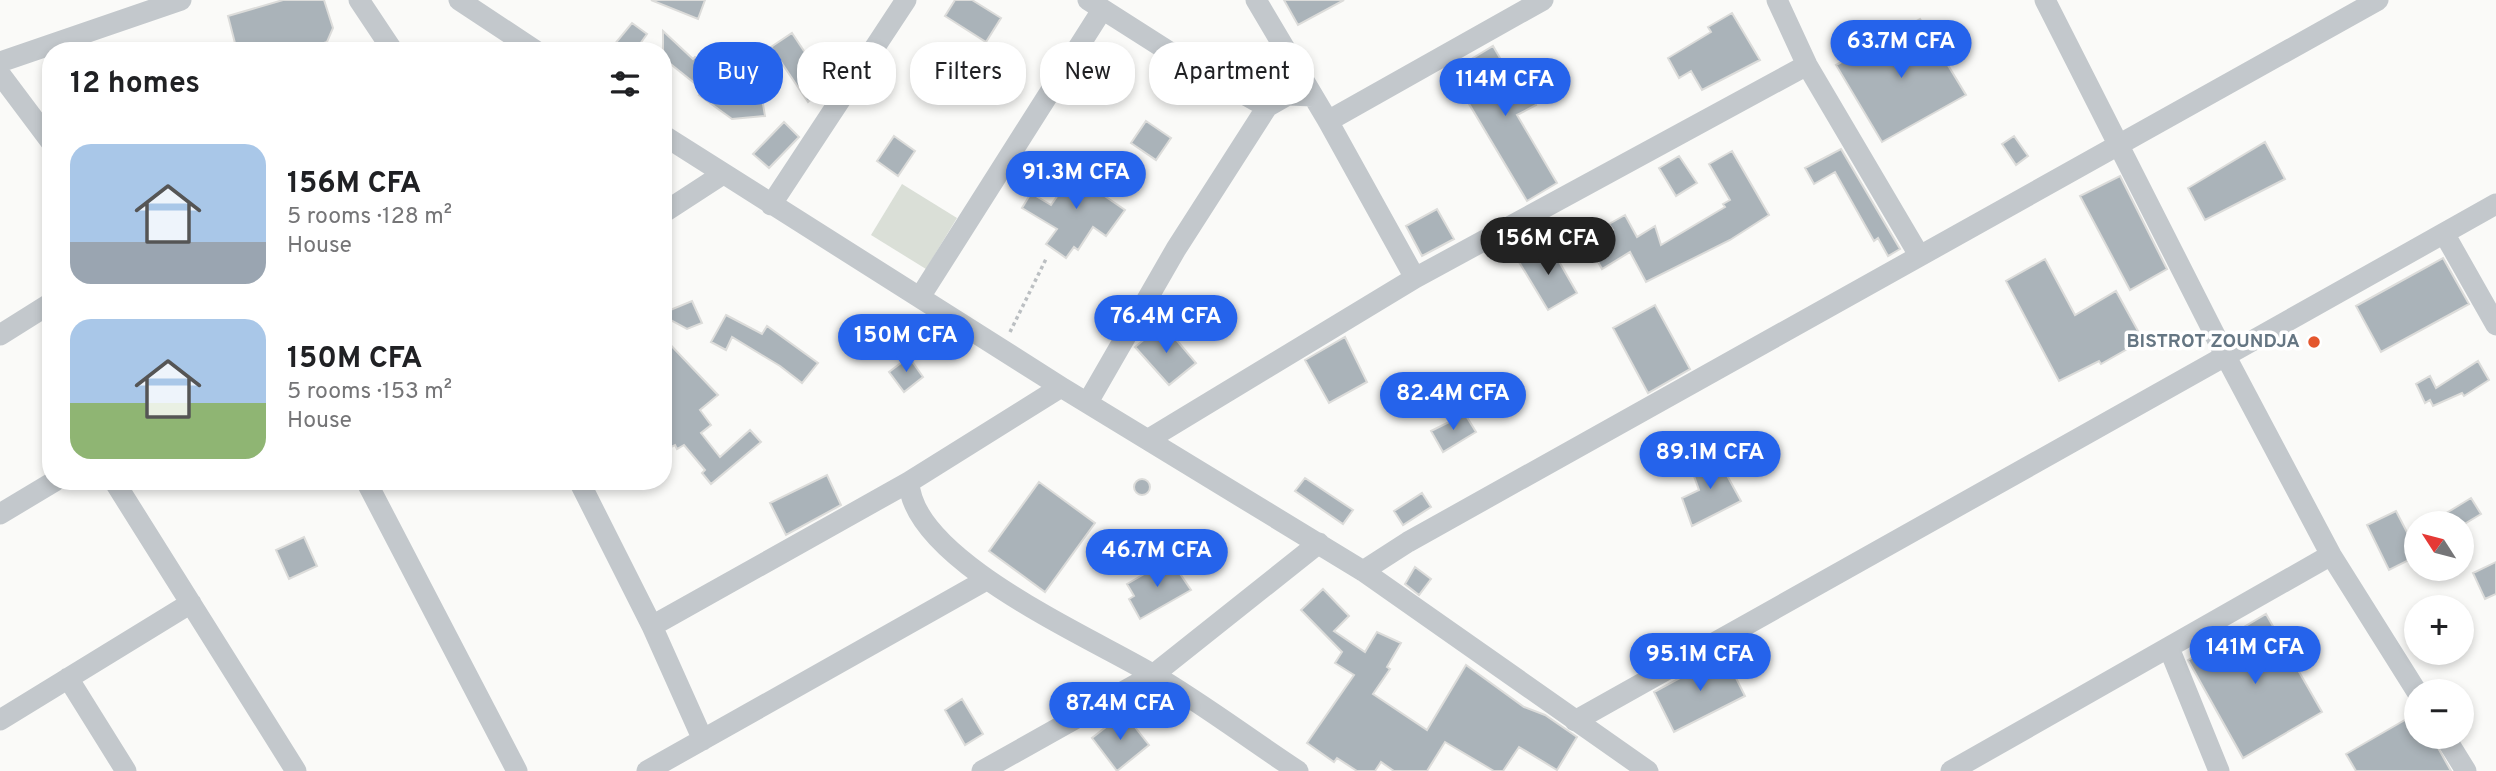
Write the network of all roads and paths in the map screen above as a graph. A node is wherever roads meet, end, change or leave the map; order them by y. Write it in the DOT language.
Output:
graph roads {
  1 [pos="181,0"];
  2 [pos="359,0"];
  3 [pos="459,0"];
  4 [pos="906,0"];
  5 [pos="1256,0"];
  6 [pos="1543,0"];
  7 [pos="1777,0"];
  8 [pos="2045,0"];
  9 [pos="2378,0"];
  10 [pos="1095,5"];
  11 [pos="58,42"];
  12 [pos="387,42"];
  13 [pos="522,42"];
  14 [pos="1281,42"];
  15 [pos="42,48"];
  16 [pos="0,62"];
  17 [pos="1807,65"];
  18 [pos="0,74"];
  19 [pos="1314,98"];
  20 [pos="1270,105"];
  21 [pos="1267,107"];
  22 [pos="1328,121"];
  23 [pos="42,130"];
  24 [pos="672,141"];
  25 [pos="2117,144"];
  26 [pos="723,174"];
  27 [pos="2496,204"];
  28 [pos="771,205"];
  29 [pos="672,207"];
  30 [pos="2445,235"];
  31 [pos="1919,255"];
  32 [pos="1047,257"];
  33 [pos="1415,278"];
  34 [pos="920,297"];
  35 [pos="42,309"];
  36 [pos="2496,325"];
  37 [pos="0,335"];
  38 [pos="1001,349"];
  39 [pos="2225,355"];
  40 [pos="1061,387"];
  41 [pos="1088,402"];
  42 [pos="1149,439"];
  43 [pos="909,482"];
  44 [pos="42,489"];
  45 [pos="120,490"];
  46 [pos="371,490"];
  47 [pos="584,490"];
  48 [pos="0,514"];
  49 [pos="1319,543"];
  50 [pos="2331,555"];
  51 [pos="1363,571"];
  52 [pos="986,580"];
  53 [pos="191,603"];
  54 [pos="652,626"];
  55 [pos="2169,648"];
  56 [pos="1153,675"];
  57 [pos="68,678"];
  58 [pos="2409,679"];
  59 [pos="0,720"];
  60 [pos="1575,722"];
  61 [pos="703,740"];
  62 [pos="2452,749"];
  63 [pos="988,770"];
  64 [pos="126,771"];
  65 [pos="296,771"];
  66 [pos="517,771"];
  67 [pos="647,771"];
  68 [pos="1297,771"];
  69 [pos="1648,771"];
  70 [pos="1951,771"];
  71 [pos="2219,771"];
  72 [pos="2466,771"];
  1 -- 11 [label="street"];
  2 -- 12 [label="street"];
  3 -- 13 [label="street"];
  4 -- 28 [label="street"];
  5 -- 14 [label="street"];
  6 -- 22 [label="street"];
  7 -- 17 [label="street"];
  8 -- 25 [label="street"];
  9 -- 25 [label="street"];
  10 -- 21 [label="street"];
  10 -- 34 [label="street"];
  15 -- 16 [label="street"];
  17 -- 31 [label="street"];
  17 -- 33 [label="street"];
  18 -- 23 [label="street"];
  19 -- 22 [label="street"];
  20 -- 21 [label="street"];
  21 -- 41 [label="street"];
  22 -- 33 [label="street"];
  24 -- 26 [label="street"];
  25 -- 31 [label="street"];
  25 -- 39 [label="street"];
  26 -- 28 [label="street"];
  26 -- 29 [label="street"];
  27 -- 30 [label="street"];
  28 -- 34 [label="street"];
  30 -- 36 [label="street"];
  30 -- 39 [label="street"];
  31 -- 51 [label="street"];
  32 -- 38 [label="path"];
  33 -- 42 [label="street"];
  34 -- 38 [label="street"];
  35 -- 37 [label="street"];
  38 -- 40 [label="street"];
  39 -- 50 [label="street"];
  39 -- 60 [label="street"];
  40 -- 41 [label="street"];
  40 -- 43 [label="street"];
  41 -- 42 [label="street"];
  42 -- 49 [label="street"];
  43 -- 52 [label="street"];
  43 -- 54 [label="street"];
  44 -- 48 [label="street"];
  45 -- 53 [label="street"];
  46 -- 66 [label="street"];
  47 -- 54 [label="street"];
  49 -- 51 [label="street"];
  49 -- 56 [label="street"];
  50 -- 55 [label="street"];
  50 -- 58 [label="street"];
  51 -- 60 [label="street"];
  52 -- 56 [label="street"];
  52 -- 61 [label="street"];
  53 -- 57 [label="street"];
  53 -- 65 [label="street"];
  54 -- 61 [label="street"];
  55 -- 70 [label="street"];
  55 -- 71 [label="street"];
  56 -- 63 [label="street"];
  56 -- 68 [label="street"];
  57 -- 59 [label="street"];
  57 -- 64 [label="street"];
  60 -- 69 [label="street"];
  61 -- 67 [label="street"];
  62 -- 72 [label="street"];
}
